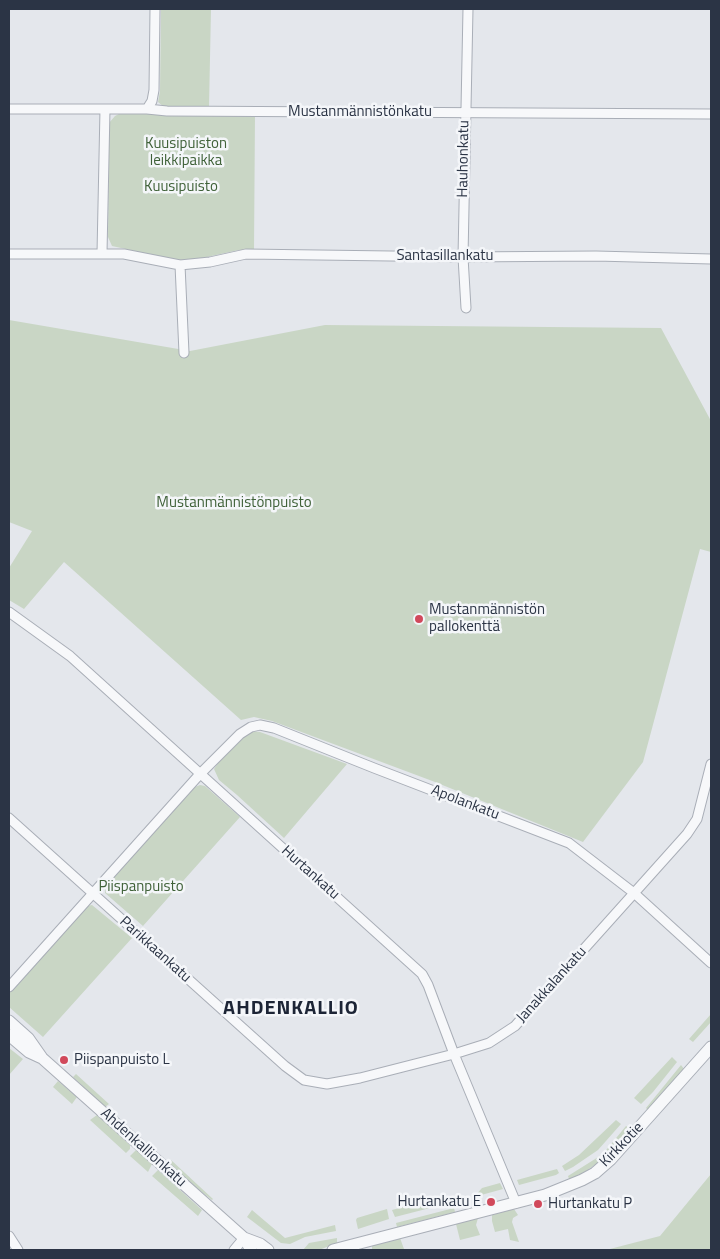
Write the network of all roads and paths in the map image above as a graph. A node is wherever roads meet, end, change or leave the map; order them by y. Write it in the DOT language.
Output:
graph roads {
  1 [pos="155,9"];
  2 [pos="468,9"];
  3 [pos="9,108"];
  4 [pos="105,109"];
  5 [pos="146,109"];
  6 [pos="465,112"];
  7 [pos="711,114"];
  8 [pos="102,253"];
  9 [pos="9,254"];
  10 [pos="463,257"];
  11 [pos="711,259"];
  12 [pos="180,265"];
  13 [pos="466,308"];
  14 [pos="184,353"];
  15 [pos="9,612"];
  16 [pos="711,764"];
  17 [pos="200,774"];
  18 [pos="9,818"];
  19 [pos="634,893"];
  20 [pos="92,894"];
  21 [pos="711,963"];
  22 [pos="9,987"];
  23 [pos="9,1021"];
  24 [pos="9,1036"];
  25 [pos="711,1047"];
  26 [pos="454,1054"];
  27 [pos="42,1058"];
  28 [pos="304,1080"];
  29 [pos="516,1203"];
  30 [pos="9,1236"];
  31 [pos="244,1238"];
  32 [pos="18,1250"];
  33 [pos="234,1250"];
  34 [pos="251,1250"];
  35 [pos="268,1250"];
  36 [pos="333,1250"];
  1 -- 5 [label="street"];
  2 -- 6 [label="street, Hauhonkatu"];
  3 -- 4 [label="street, Mustanmännistönkatu"];
  4 -- 5 [label="street, Mustanmännistönkatu"];
  4 -- 8 [label="street"];
  5 -- 6 [label="street, Mustanmännistönkatu"];
  6 -- 7 [label="street, Mustanmännistönkatu"];
  6 -- 10 [label="street, Hauhonkatu"];
  8 -- 9 [label="street, Santasillankatu"];
  8 -- 12 [label="street, Santasillankatu"];
  10 -- 11 [label="street, Santasillankatu"];
  10 -- 12 [label="street, Santasillankatu"];
  10 -- 13 [label="street, Hauhonkatu"];
  12 -- 14 [label="street"];
  15 -- 17 [label="street, Hurtankatu"];
  16 -- 19 [label="street, Janakkalankatu"];
  17 -- 19 [label="street, Apolankatu"];
  17 -- 20 [label="street"];
  17 -- 26 [label="street, Hurtankatu"];
  18 -- 20 [label="street, Parikkaankatu"];
  19 -- 21 [label="street, Apolankatu"];
  19 -- 26 [label="street, Janakkalankatu"];
  20 -- 22 [label="street"];
  20 -- 28 [label="street, Parikkaankatu"];
  23 -- 27 [label="street, Ahdenkallionkatu"];
  24 -- 27 [label="street, Ahdenkallionkatu"];
  25 -- 29 [label="street, Kirkkotie"];
  26 -- 28 [label="street, Janakkalankatu"];
  26 -- 29 [label="street, Hurtankatu"];
  27 -- 31 [label="street, Ahdenkallionkatu"];
  29 -- 36 [label="street, Kirkkotie"];
  30 -- 32 [label="street"];
  31 -- 33 [label="street"];
  31 -- 34 [label="street, Ahdenkallionkatu"];
  31 -- 35 [label="street, Ahdenkallionkatu"];
}
